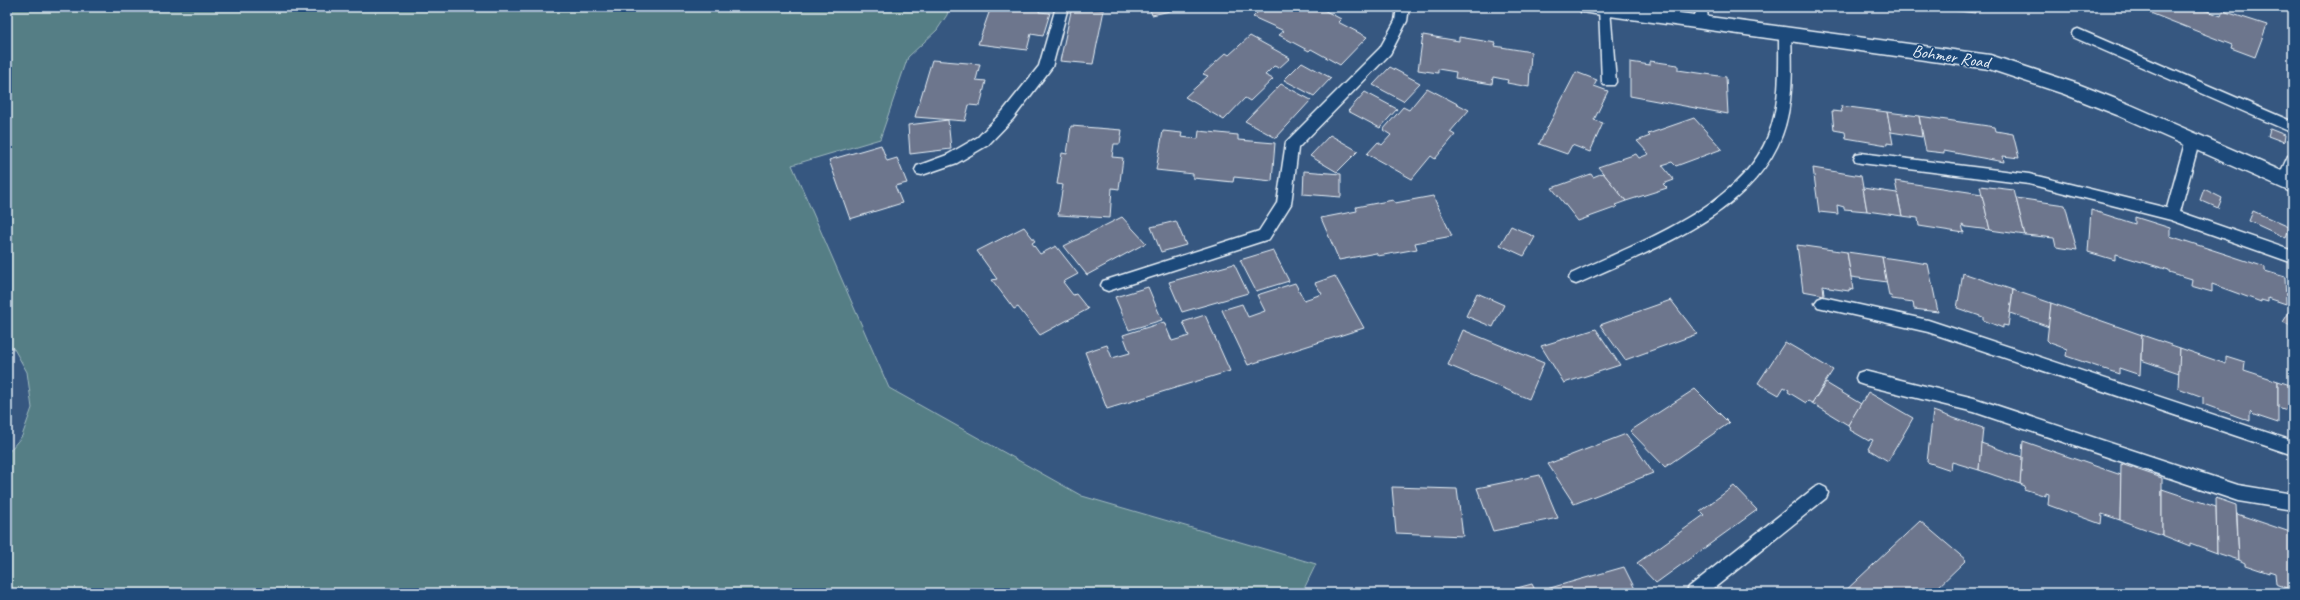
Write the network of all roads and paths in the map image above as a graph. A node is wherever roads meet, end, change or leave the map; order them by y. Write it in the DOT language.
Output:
graph roads {
  1 [pos="1062,7"];
  2 [pos="1404,7"];
  3 [pos="1596,8"];
  4 [pos="1702,15"];
  5 [pos="1785,33"];
  6 [pos="2078,34"];
  7 [pos="1609,82"];
  8 [pos="2293,128"];
  9 [pos="2193,139"];
  10 [pos="1861,158"];
  11 [pos="2293,160"];
  12 [pos="922,170"];
  13 [pos="2288,182"];
  14 [pos="2172,215"];
  15 [pos="2293,257"];
  16 [pos="1576,278"];
  17 [pos="1108,285"];
  18 [pos="1823,304"];
  19 [pos="1864,378"];
  20 [pos="2293,448"];
  21 [pos="1820,493"];
  22 [pos="2293,502"];
  23 [pos="1695,593"];
  1 -- 12 [label="lane"];
  2 -- 17 [label="lane"];
  3 -- 4 [label="street, Bohmer Road"];
  3 -- 7 [label="lane"];
  4 -- 5 [label="street, Bohmer Road"];
  5 -- 9 [label="street, Bohmer Road"];
  5 -- 16 [label="lane"];
  6 -- 8 [label="lane"];
  9 -- 13 [label="street, Bohmer Road"];
  9 -- 14 [label="lane"];
  10 -- 14 [label="lane"];
  11 -- 13 [label="lane"];
  14 -- 15 [label="lane"];
  18 -- 20 [label="lane"];
  19 -- 22 [label="lane"];
  21 -- 23 [label="lane"];
}
